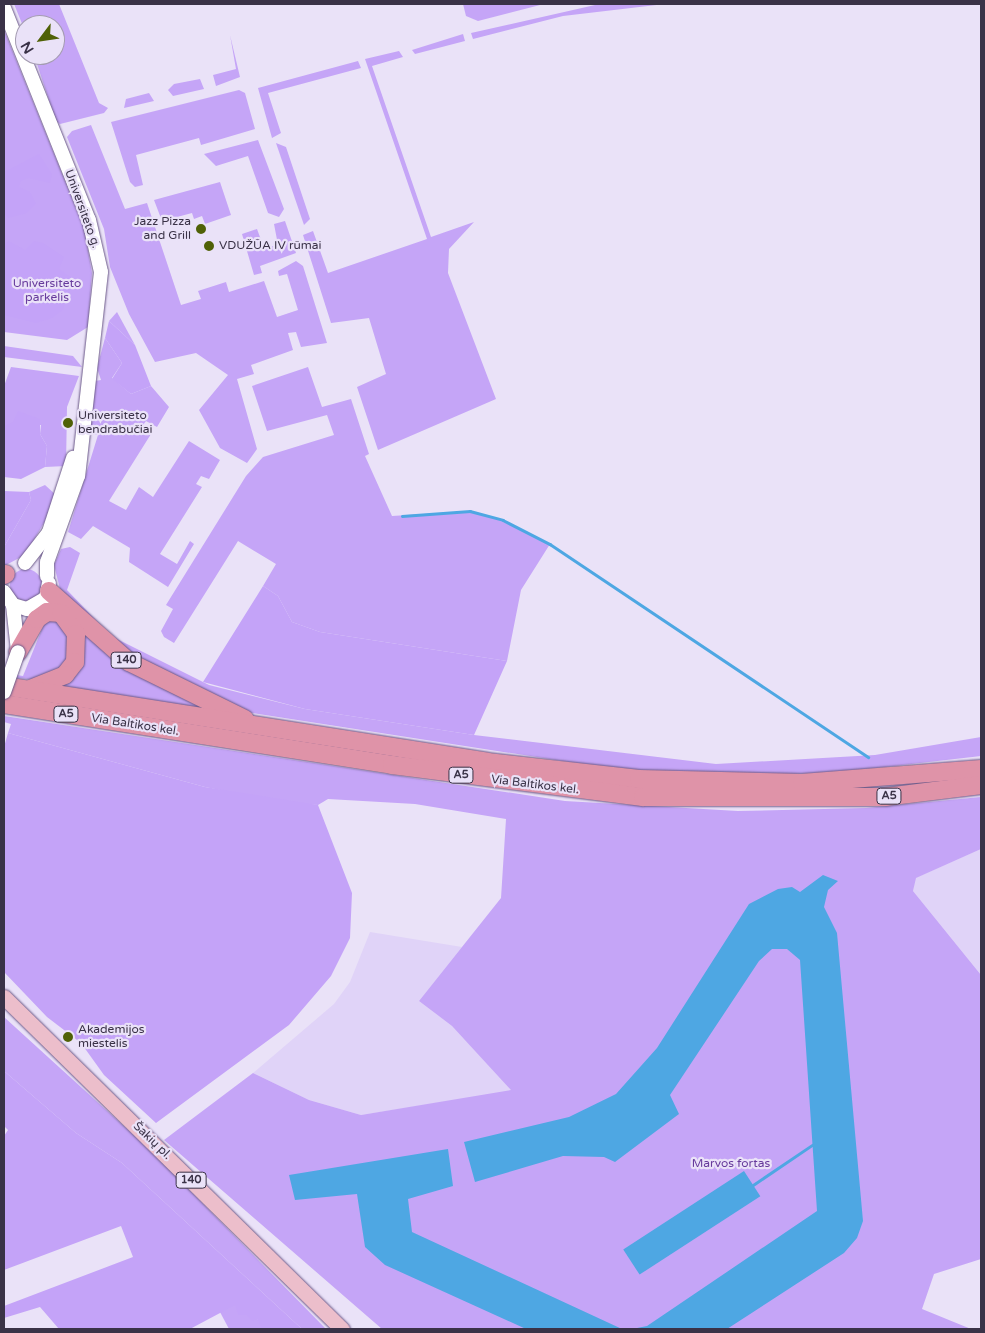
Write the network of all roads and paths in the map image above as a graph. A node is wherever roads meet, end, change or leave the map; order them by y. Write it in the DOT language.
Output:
graph roads {
  1 [pos="4,8"];
  2 [pos="83,421"];
  3 [pos="25,563"];
  4 [pos="4,580"];
  5 [pos="48,583"];
  6 [pos="13,605"];
  7 [pos="35,608"];
  8 [pos="18,652"];
  9 [pos="4,686"];
  10 [pos="26,690"];
  11 [pos="4,692"];
  12 [pos="4,704"];
  13 [pos="264,728"];
  14 [pos="981,769"];
  15 [pos="981,785"];
  16 [pos="4,996"];
  17 [pos="342,1329"];
  1 -- 2 [label="main road, Universiteto g."];
  2 -- 3 [label="main road, Universiteto g."];
  2 -- 5 [label="main road, Universiteto g."];
  3 -- 4 [label="main road"];
  3 -- 5 [label="main road"];
  4 -- 6 [label="main road"];
  5 -- 7 [label="main road"];
  5 -- 13 [label="highway, 140"];
  6 -- 7 [label="main road"];
  6 -- 8 [label="main road"];
  7 -- 8 [label="main road"];
  8 -- 10 [label="highway"];
  8 -- 11 [label="main road, bridge"];
  9 -- 10 [label="highway, Via Baltikos kel. / A5"];
  10 -- 13 [label="highway, Via Baltikos kel. / A5"];
  12 -- 15 [label="highway, Via Baltikos kel. / A5"];
  13 -- 14 [label="highway, Via Baltikos kel. / A5"];
  16 -- 17 [label="main road, Šakių pl. / 140"];
}
